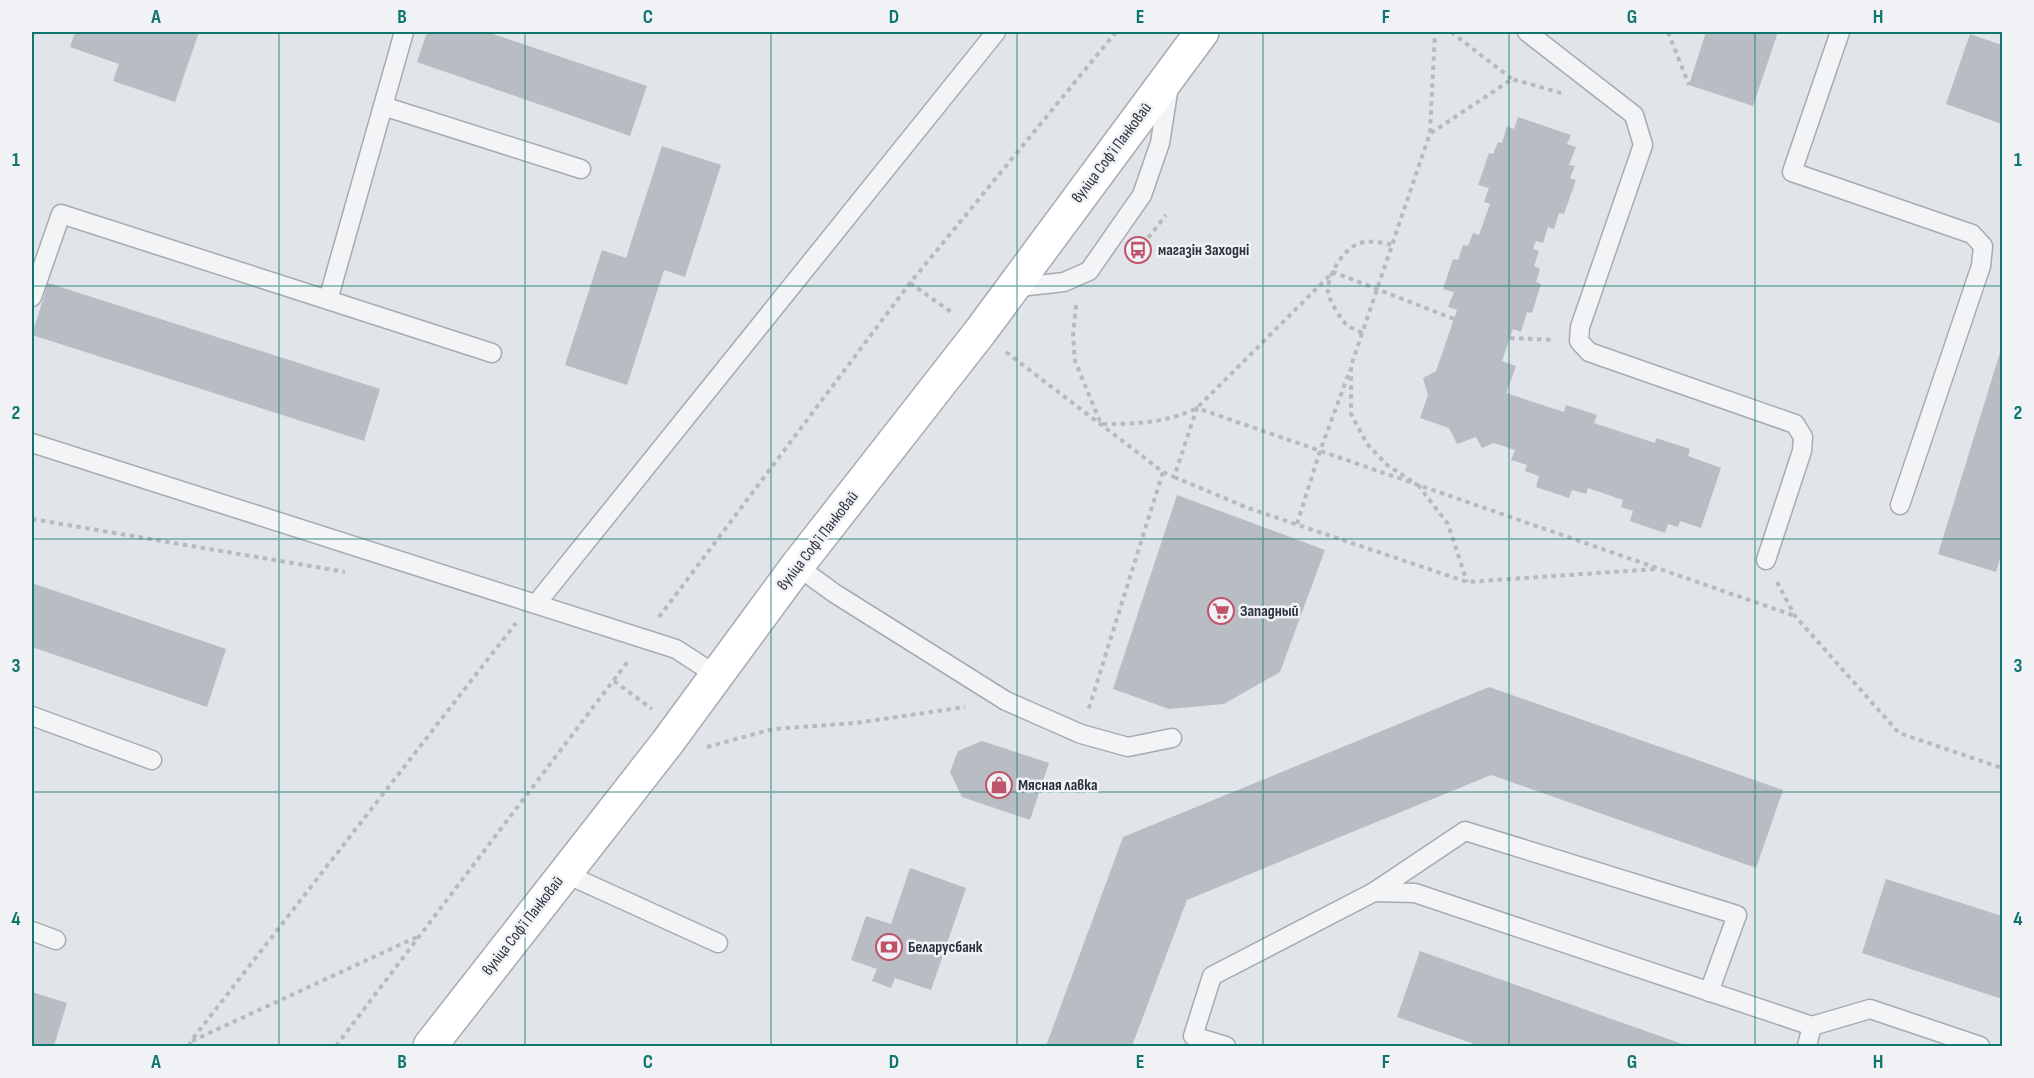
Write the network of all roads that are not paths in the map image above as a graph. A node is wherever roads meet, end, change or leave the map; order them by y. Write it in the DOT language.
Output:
graph roads {
  1 [pos="404,32"];
  2 [pos="996,32"];
  3 [pos="1202,32"];
  4 [pos="1527,32"];
  5 [pos="1840,32"];
  6 [pos="1171,74"];
  7 [pos="384,106"];
  8 [pos="581,169"];
  9 [pos="1011,288"];
  10 [pos="32,297"];
  11 [pos="328,300"];
  12 [pos="492,353"];
  13 [pos="32,443"];
  14 [pos="1900,505"];
  15 [pos="1766,560"];
  16 [pos="797,566"];
  17 [pos="536,604"];
  18 [pos="716,675"];
  19 [pos="32,716"];
  20 [pos="1172,738"];
  21 [pos="152,760"];
  22 [pos="564,873"];
  23 [pos="1374,892"];
  24 [pos="32,932"];
  25 [pos="56,940"];
  26 [pos="718,943"];
  27 [pos="1709,992"];
  28 [pos="1812,1026"];
  29 [pos="430,1047"];
  30 [pos="1226,1047"];
  31 [pos="1807,1047"];
  32 [pos="1980,1047"];
  1 -- 7 [label="lane"];
  2 -- 17 [label="lane"];
  3 -- 6 [label="main road, вуліца Софʼі Панковай"];
  4 -- 15 [label="lane"];
  5 -- 14 [label="lane"];
  6 -- 9 [label="main road, вуліца Софʼі Панковай"];
  6 -- 9 [label="lane"];
  7 -- 8 [label="lane"];
  7 -- 11 [label="lane"];
  9 -- 16 [label="main road, вуліца Софʼі Панковай"];
  10 -- 11 [label="lane"];
  11 -- 12 [label="lane"];
  13 -- 17 [label="lane"];
  16 -- 18 [label="main road, вуліца Софʼі Панковай"];
  16 -- 20 [label="lane"];
  17 -- 18 [label="lane"];
  18 -- 22 [label="main road, вуліца Софʼі Панковай"];
  19 -- 21 [label="lane"];
  22 -- 26 [label="lane"];
  22 -- 29 [label="main road, вуліца Софʼі Панковай"];
  23 -- 27 [label="lane"];
  23 -- 27 [label="lane"];
  23 -- 30 [label="lane"];
  24 -- 25 [label="lane"];
  27 -- 28 [label="lane"];
  28 -- 31 [label="lane"];
  28 -- 32 [label="lane"];
}
